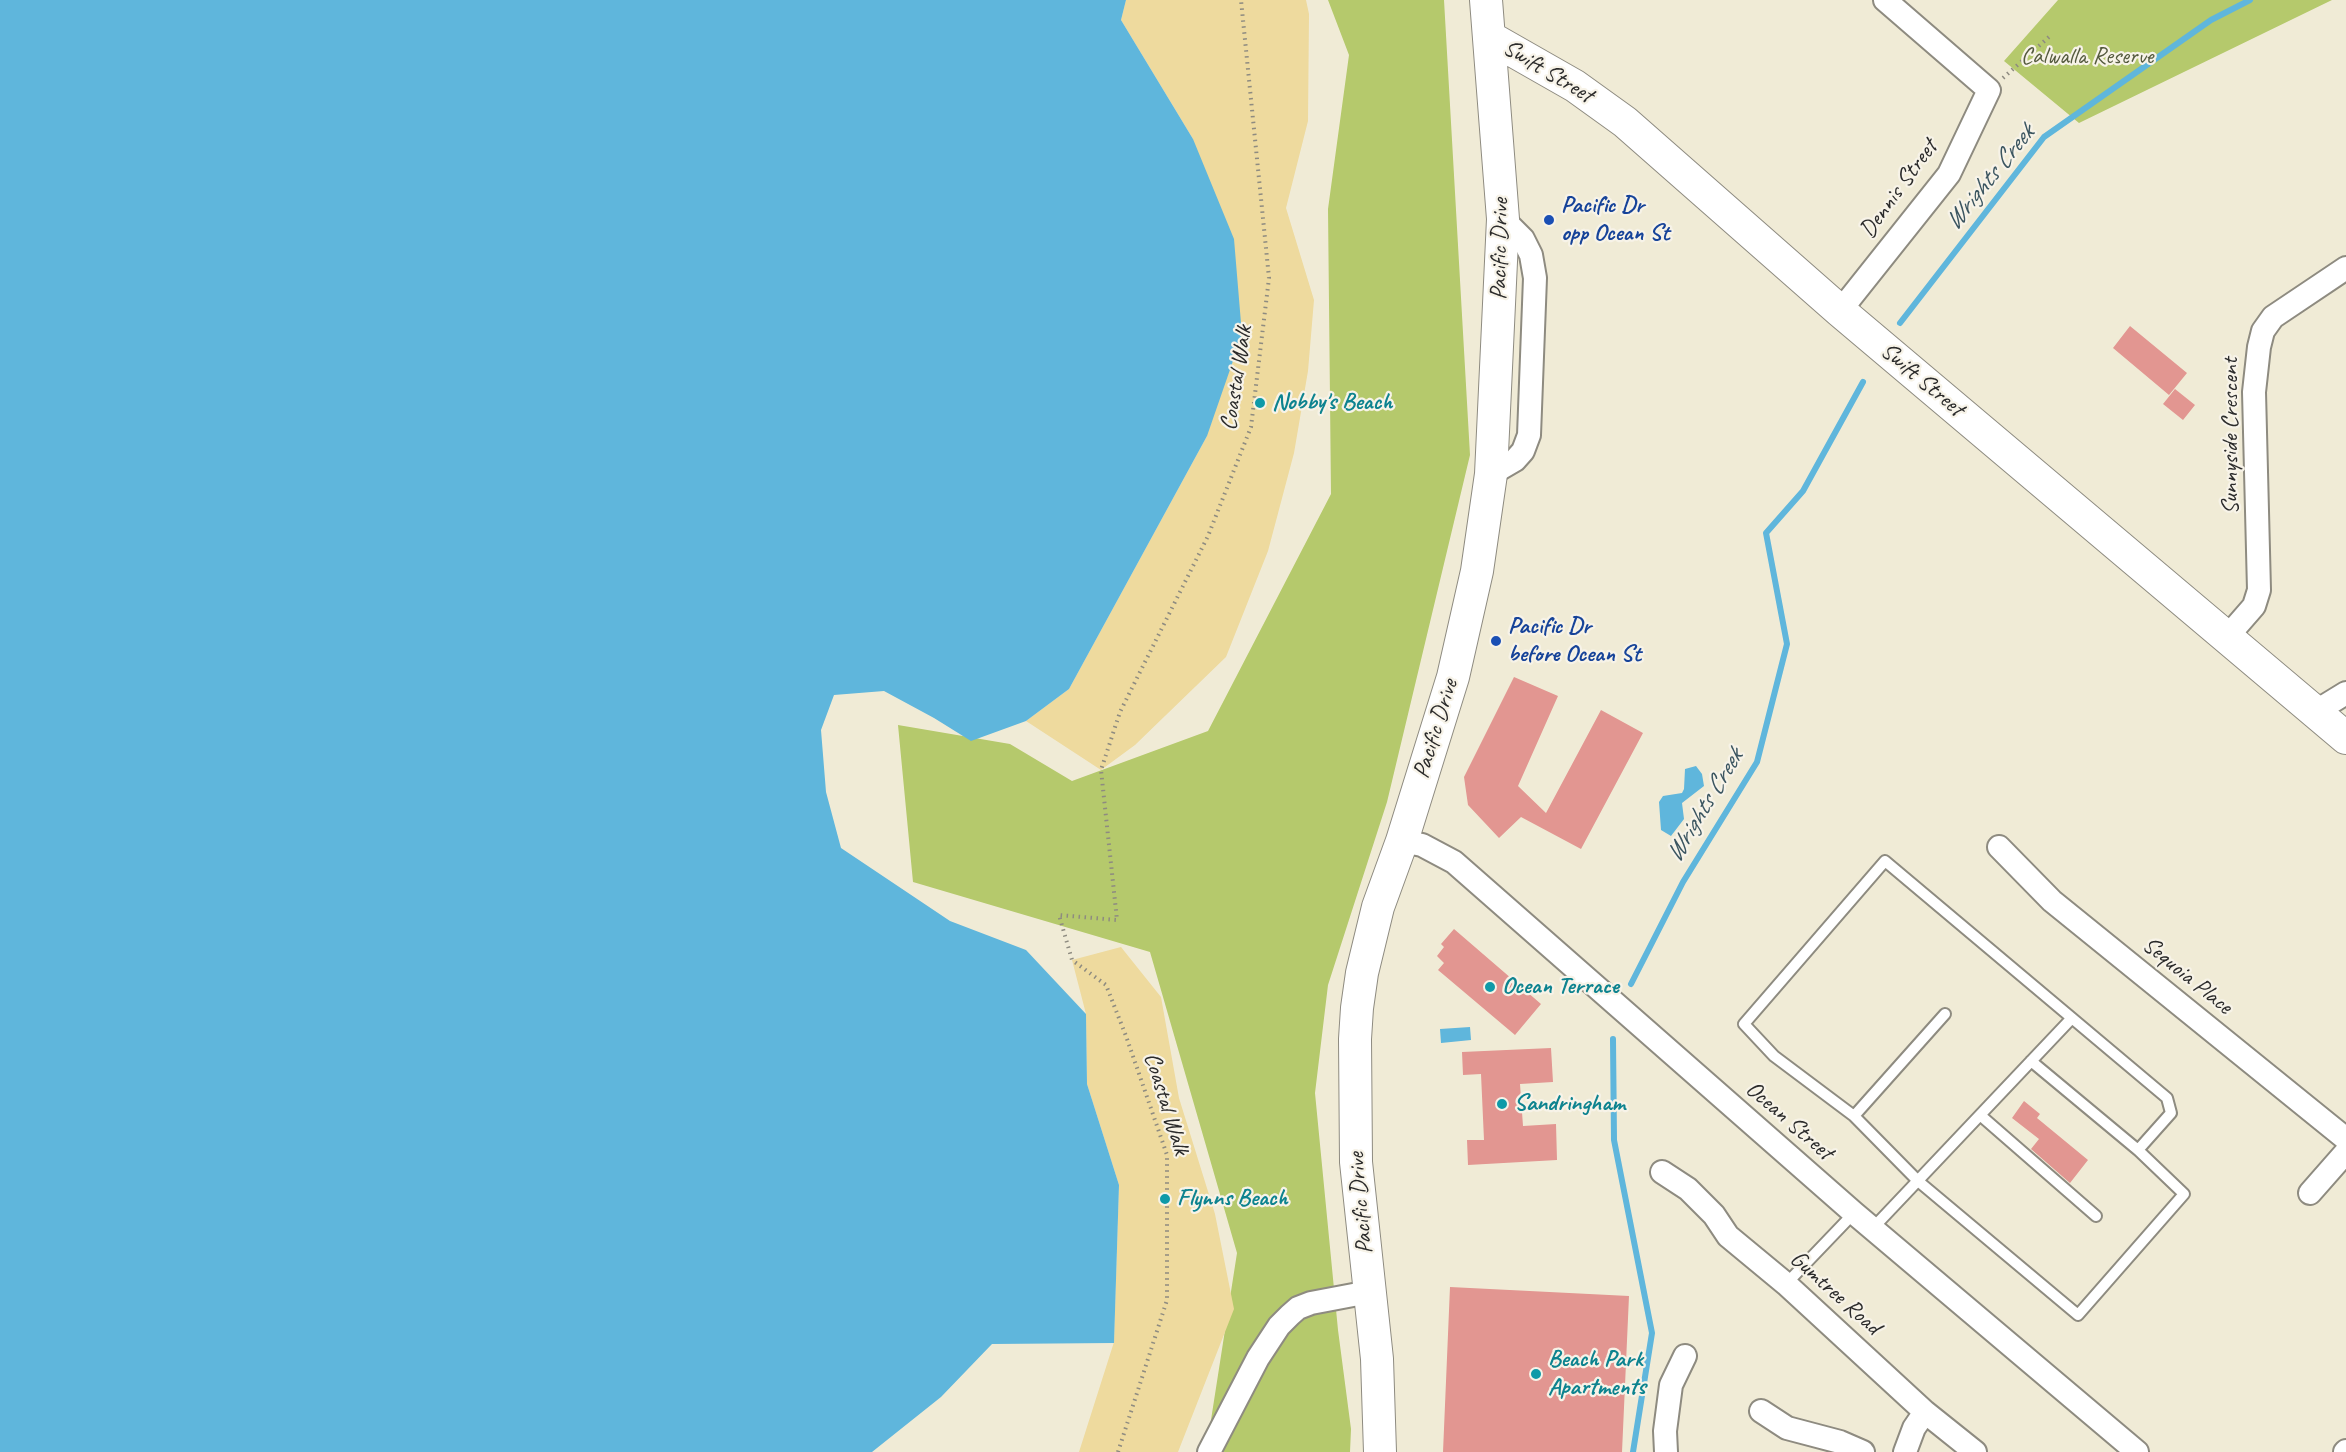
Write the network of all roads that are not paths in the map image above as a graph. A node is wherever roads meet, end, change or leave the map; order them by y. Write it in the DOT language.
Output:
graph roads {
  1 [pos="1486,0"];
  2 [pos="1885,0"];
  3 [pos="1489,37"];
  4 [pos="2346,268"];
  5 [pos="1840,312"];
  6 [pos="2227,637"];
  7 [pos="2346,693"];
  8 [pos="2315,712"];
  9 [pos="2346,738"];
  10 [pos="1402,841"];
  11 [pos="1999,847"];
  12 [pos="1945,1014"];
  13 [pos="2071,1019"];
  14 [pos="2031,1061"];
  15 [pos="1980,1115"];
  16 [pos="1854,1116"];
  17 [pos="2346,1139"];
  18 [pos="2138,1150"];
  19 [pos="2346,1152"];
  20 [pos="1662,1172"];
  21 [pos="1918,1181"];
  22 [pos="2310,1193"];
  23 [pos="1854,1213"];
  24 [pos="2096,1216"];
  25 [pos="1873,1228"];
  26 [pos="1786,1284"];
  27 [pos="1369,1292"];
  28 [pos="1685,1356"];
  29 [pos="1761,1411"];
  30 [pos="1925,1412"];
  31 [pos="1209,1452"];
  32 [pos="1380,1452"];
  33 [pos="1666,1452"];
  34 [pos="1863,1452"];
  35 [pos="1905,1452"];
  36 [pos="1975,1452"];
  37 [pos="2137,1452"];
  1 -- 3 [label="street, Pacific Drive"];
  2 -- 5 [label="street, Dennis Street"];
  3 -- 5 [label="street, Swift Street"];
  3 -- 10 [label="street, Pacific Drive"];
  4 -- 6 [label="street, Sunnyside Crescent"];
  5 -- 6 [label="street, Swift Street"];
  6 -- 8 [label="street, Swift Street"];
  7 -- 8 [label="street"];
  8 -- 9 [label="street, Swift Street"];
  10 -- 23 [label="street, Ocean Street"];
  10 -- 27 [label="street, Pacific Drive"];
  11 -- 17 [label="street, Sequoia Place"];
  12 -- 16 [label="lane"];
  13 -- 14 [label="lane"];
  13 -- 16 [label="lane"];
  13 -- 18 [label="lane"];
  14 -- 15 [label="lane"];
  14 -- 18 [label="lane"];
  15 -- 21 [label="lane"];
  15 -- 24 [label="lane"];
  16 -- 21 [label="lane"];
  18 -- 21 [label="lane"];
  19 -- 22 [label="street"];
  20 -- 26 [label="street, Gumtree Road"];
  21 -- 25 [label="lane"];
  23 -- 25 [label="street, Ocean Street"];
  23 -- 26 [label="lane"];
  25 -- 37 [label="street, Ocean Street"];
  26 -- 30 [label="street, Gumtree Road"];
  27 -- 31 [label="street"];
  27 -- 32 [label="street, Pacific Drive"];
  28 -- 33 [label="street"];
  29 -- 34 [label="street"];
  30 -- 35 [label="street"];
  30 -- 36 [label="street, Gumtree Road"];
}
